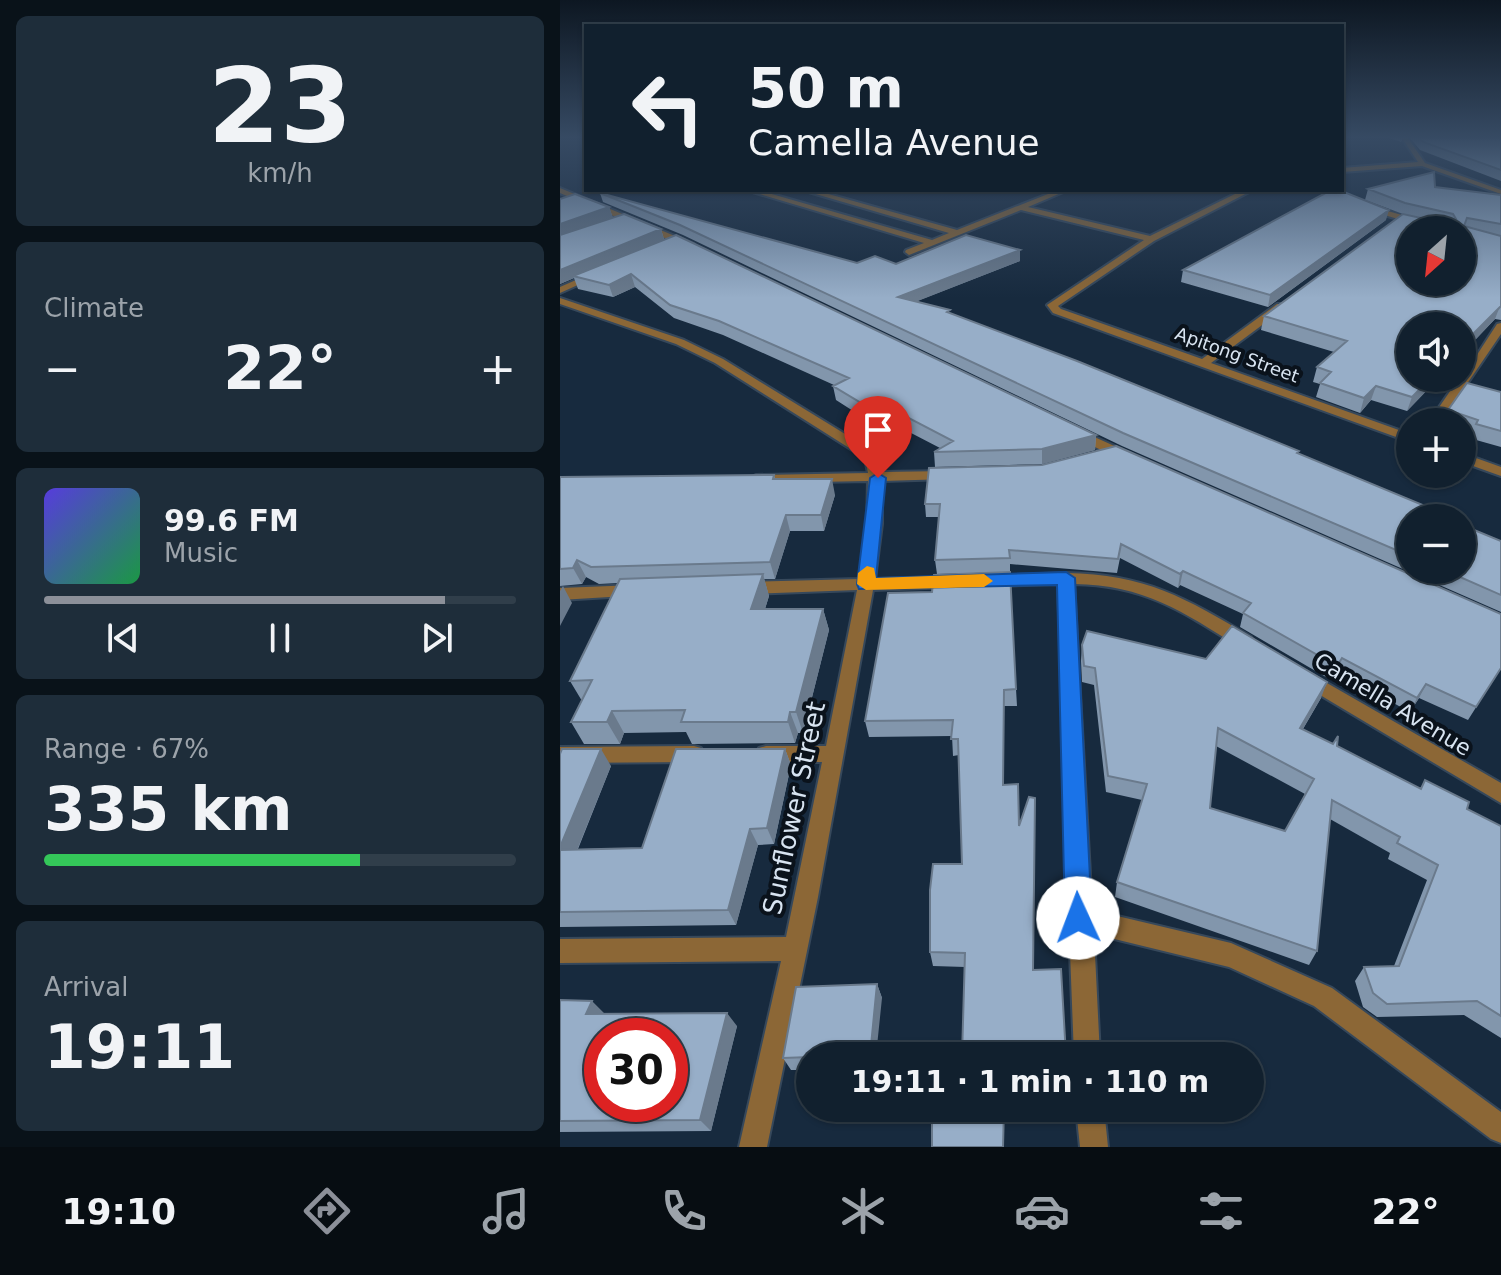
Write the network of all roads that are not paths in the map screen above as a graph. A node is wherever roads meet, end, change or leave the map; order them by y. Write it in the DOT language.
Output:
graph roads {
  1 [pos="757,192"];
  2 [pos="813,192"];
  3 [pos="1059,192"];
  4 [pos="1245,192"];
  5 [pos="564,195"];
  6 [pos="1354,202"];
  7 [pos="1022,208"];
  8 [pos="629,218"];
  9 [pos="1396,218"];
  10 [pos="1396,220"];
  11 [pos="615,223"];
  12 [pos="1386,228"];
  13 [pos="958,233"];
  14 [pos="1151,239"];
  15 [pos="679,240"];
  16 [pos="933,243"];
  17 [pos="666,246"];
  18 [pos="909,252"];
  19 [pos="707,254"];
  20 [pos="600,273"];
  21 [pos="560,290"];
  22 [pos="1289,300"];
  23 [pos="560,301"];
  24 [pos="1501,326"];
  25 [pos="1205,362"];
  26 [pos="1445,408"];
  27 [pos="1060,425"];
  28 [pos="1396,433"];
  29 [pos="1116,452"];
  30 [pos="1088,460"];
  31 [pos="1476,462"];
  32 [pos="1144,465"];
  33 [pos="1501,472"];
  34 [pos="965,475"];
  35 [pos="878,478"];
  36 [pos="735,479"];
  37 [pos="1066,578"];
  38 [pos="866,584"];
  39 [pos="728,588"];
  40 [pos="652,591"];
  41 [pos="560,594"];
  42 [pos="1254,647"];
  43 [pos="1295,672"];
  44 [pos="713,754"];
  45 [pos="743,754"];
  46 [pos="835,754"];
  47 [pos="560,755"];
  48 [pos="1501,794"];
  49 [pos="1078,918"];
  50 [pos="793,949"];
  51 [pos="560,951"];
  52 [pos="1086,1042"];
  53 [pos="1091,1122"];
  54 [pos="1501,1129"];
  55 [pos="753,1147"];
  56 [pos="1094,1147"];
  1 -- 16 [label="street"];
  2 -- 13 [label="street"];
  3 -- 7 [label="street"];
  4 -- 14 [label="street"];
  5 -- 8 [label="street"];
  6 -- 9 [label="street"];
  7 -- 13 [label="street"];
  7 -- 14 [label="street"];
  8 -- 11 [label="street"];
  8 -- 15 [label="street"];
  10 -- 12 [label="street"];
  13 -- 16 [label="street"];
  14 -- 25 [label="street, Apitong Street"];
  15 -- 17 [label="street"];
  15 -- 19 [label="street"];
  16 -- 18 [label="street"];
  20 -- 21 [label="street"];
  22 -- 25 [label="street"];
  23 -- 35 [label="street"];
  24 -- 26 [label="street"];
  25 -- 28 [label="street, Apitong Street"];
  27 -- 29 [label="street"];
  29 -- 30 [label="street"];
  29 -- 32 [label="street"];
  31 -- 33 [label="street"];
  34 -- 35 [label="street"];
  35 -- 36 [label="street"];
  35 -- 38 [label="street, Sunflower Street"];
  37 -- 38 [label="street"];
  37 -- 42 [label="street"];
  37 -- 49 [label="street"];
  38 -- 39 [label="street"];
  38 -- 46 [label="street, Sunflower Street"];
  40 -- 41 [label="street"];
  43 -- 48 [label="street, Camella Avenue"];
  44 -- 47 [label="street"];
  45 -- 46 [label="street"];
  46 -- 50 [label="street, Sunflower Street"];
  49 -- 52 [label="street"];
  49 -- 54 [label="street"];
  50 -- 51 [label="street"];
  50 -- 55 [label="street, Sunflower Street"];
  53 -- 56 [label="street"];
}
